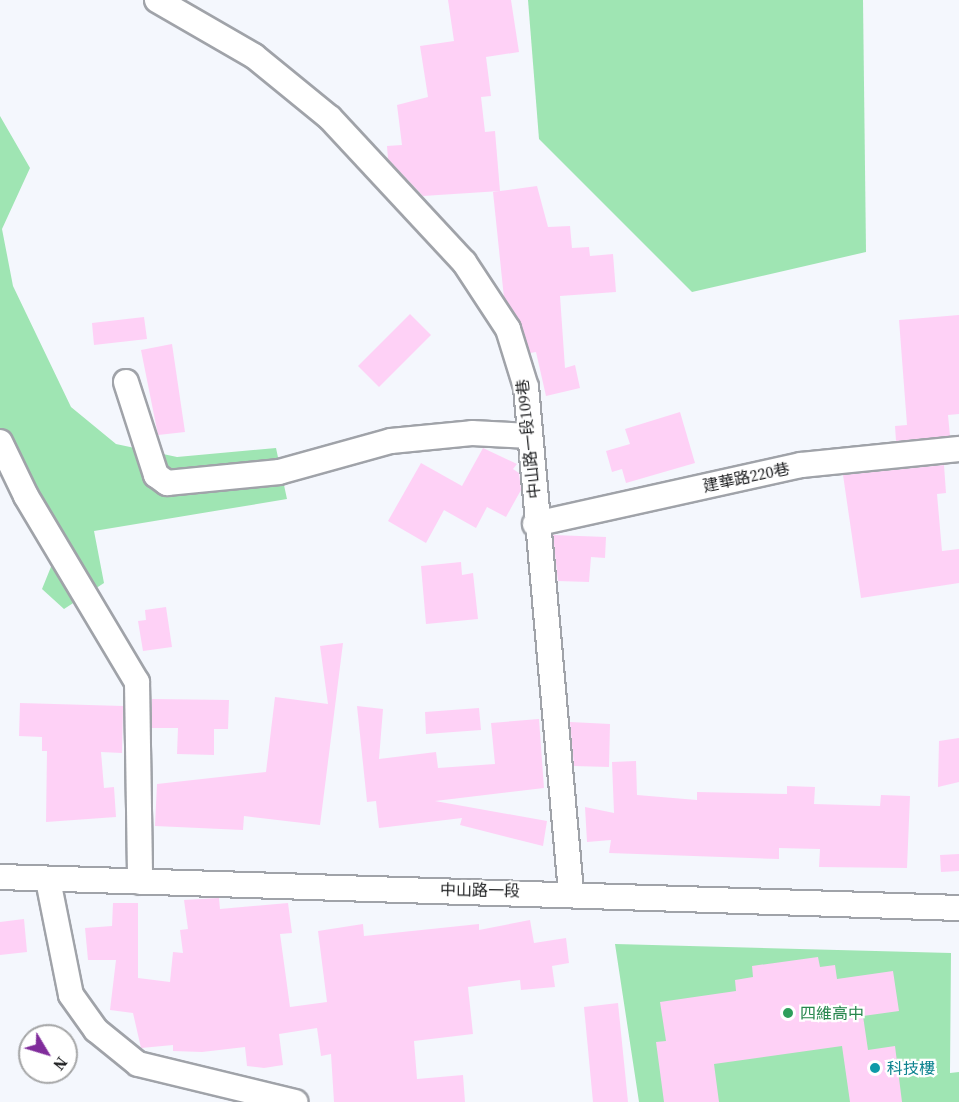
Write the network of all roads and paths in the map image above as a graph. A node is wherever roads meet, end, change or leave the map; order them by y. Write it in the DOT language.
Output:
graph roads {
  1 [pos="157,0"];
  2 [pos="126,382"];
  3 [pos="530,436"];
  4 [pos="0,442"];
  5 [pos="959,449"];
  6 [pos="535,524"];
  7 [pos="0,877"];
  8 [pos="48,880"];
  9 [pos="140,882"];
  10 [pos="571,892"];
  11 [pos="959,908"];
  12 [pos="295,1102"];
  1 -- 3 [label="street, 中山路一段109巷"];
  2 -- 3 [label="street"];
  3 -- 6 [label="street, 中山路一段109巷"];
  4 -- 9 [label="street"];
  5 -- 6 [label="street, 建華路220巷"];
  6 -- 10 [label="street, 中山路一段109巷"];
  7 -- 8 [label="street, 中山路一段"];
  8 -- 9 [label="street, 中山路一段"];
  8 -- 12 [label="street"];
  9 -- 10 [label="street, 中山路一段"];
  10 -- 11 [label="street, 中山路一段"];
}
